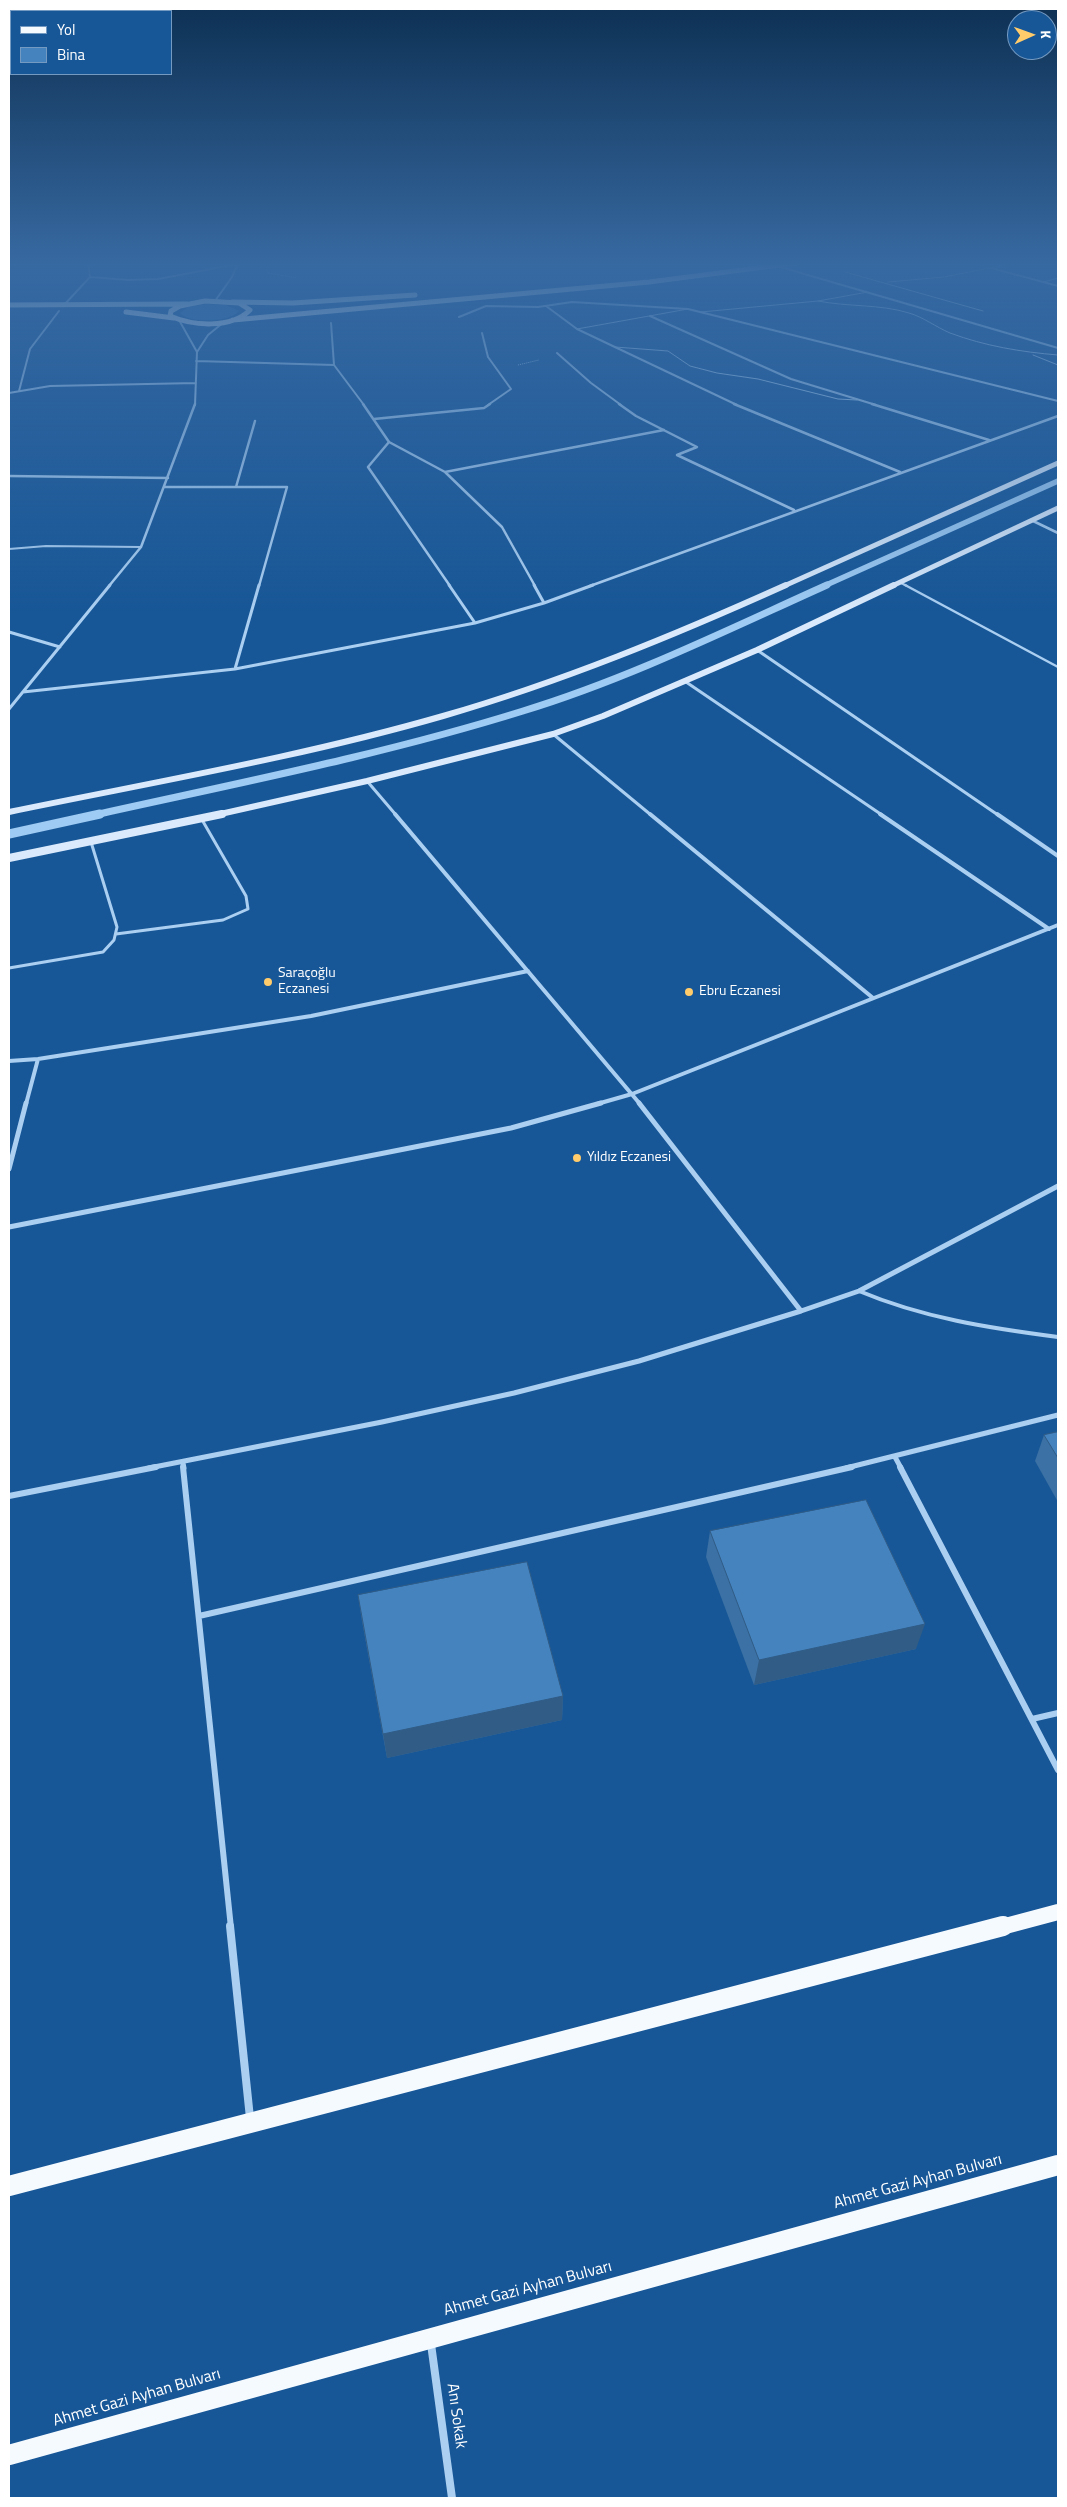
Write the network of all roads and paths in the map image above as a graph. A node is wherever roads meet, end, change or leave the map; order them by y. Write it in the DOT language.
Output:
graph roads {
  1 [pos="22,378"];
  2 [pos="196,378"];
  3 [pos="344,378"];
  4 [pos="503,378"];
  5 [pos="585,378"];
  6 [pos="678,378"];
  7 [pos="751,378"];
  8 [pos="789,378"];
  9 [pos="966,378"];
  10 [pos="196,383"];
  11 [pos="19,391"];
  12 [pos="9,393"];
  13 [pos="856,400"];
  14 [pos="1058,401"];
  15 [pos="1058,416"];
  16 [pos="374,419"];
  17 [pos="255,421"];
  18 [pos="665,430"];
  19 [pos="989,440"];
  20 [pos="389,442"];
  21 [pos="1058,463"];
  22 [pos="445,472"];
  23 [pos="900,472"];
  24 [pos="9,476"];
  25 [pos="168,478"];
  26 [pos="164,487"];
  27 [pos="236,487"];
  28 [pos="1058,508"];
  29 [pos="794,510"];
  30 [pos="1031,520"];
  31 [pos="1058,533"];
  32 [pos="141,547"];
  33 [pos="9,549"];
  34 [pos="899,582"];
  35 [pos="544,603"];
  36 [pos="475,623"];
  37 [pos="9,632"];
  38 [pos="60,647"];
  39 [pos="756,650"];
  40 [pos="1058,667"];
  41 [pos="235,669"];
  42 [pos="686,682"];
  43 [pos="23,692"];
  44 [pos="9,700"];
  45 [pos="16,700"];
  46 [pos="9,709"];
  47 [pos="553,734"];
  48 [pos="367,781"];
  49 [pos="9,812"];
  50 [pos="201,818"];
  51 [pos="91,842"];
  52 [pos="1058,856"];
  53 [pos="9,858"];
  54 [pos="1058,925"];
  55 [pos="1049,930"];
  56 [pos="116,934"];
  57 [pos="9,968"];
  58 [pos="528,971"];
  59 [pos="873,998"];
  60 [pos="38,1059"];
  61 [pos="9,1061"];
  62 [pos="632,1094"];
  63 [pos="9,1169"];
  64 [pos="1058,1186"];
  65 [pos="9,1227"];
  66 [pos="859,1291"];
  67 [pos="801,1311"];
  68 [pos="1058,1337"];
  69 [pos="1058,1415"];
  70 [pos="896,1457"];
  71 [pos="183,1463"];
  72 [pos="9,1496"];
  73 [pos="199,1616"];
  74 [pos="1058,1713"];
  75 [pos="1032,1719"];
  76 [pos="1058,1770"];
  77 [pos="1058,1912"];
  78 [pos="251,2123"];
  79 [pos="1058,2165"];
  80 [pos="9,2186"];
  81 [pos="430,2338"];
  82 [pos="9,2456"];
  83 [pos="452,2498"];
  1 -- 11 [label="street"];
  2 -- 10 [label="street"];
  3 -- 16 [label="street"];
  4 -- 16 [label="street"];
  5 -- 18 [label="street"];
  6 -- 23 [label="street"];
  7 -- 13 [label="lane"];
  8 -- 13 [label="street"];
  9 -- 14 [label="street"];
  10 -- 11 [label="street"];
  10 -- 25 [label="street"];
  11 -- 12 [label="street"];
  13 -- 19 [label="street"];
  15 -- 19 [label="street"];
  16 -- 20 [label="street"];
  17 -- 27 [label="street"];
  18 -- 22 [label="street"];
  18 -- 29 [label="street"];
  19 -- 23 [label="street"];
  20 -- 22 [label="street"];
  20 -- 36 [label="street"];
  21 -- 49 [label="main road"];
  22 -- 35 [label="street"];
  23 -- 29 [label="street"];
  24 -- 25 [label="street"];
  25 -- 26 [label="street"];
  26 -- 27 [label="street"];
  26 -- 32 [label="street"];
  27 -- 41 [label="street"];
  28 -- 30 [label="main road"];
  29 -- 35 [label="street"];
  30 -- 31 [label="street"];
  30 -- 34 [label="main road"];
  32 -- 33 [label="lane"];
  32 -- 38 [label="street"];
  34 -- 39 [label="main road"];
  34 -- 40 [label="lane"];
  35 -- 36 [label="street"];
  36 -- 41 [label="street"];
  37 -- 38 [label="street"];
  38 -- 43 [label="street"];
  39 -- 42 [label="main road"];
  39 -- 52 [label="street"];
  41 -- 43 [label="street"];
  42 -- 47 [label="main road"];
  42 -- 55 [label="street"];
  43 -- 45 [label="street"];
  44 -- 45 [label="street"];
  45 -- 46 [label="street"];
  47 -- 48 [label="main road"];
  47 -- 59 [label="street"];
  48 -- 50 [label="main road"];
  48 -- 58 [label="street"];
  50 -- 51 [label="main road"];
  50 -- 56 [label="lane"];
  51 -- 53 [label="main road"];
  51 -- 56 [label="lane"];
  54 -- 55 [label="street"];
  55 -- 59 [label="street"];
  56 -- 57 [label="lane"];
  58 -- 60 [label="street"];
  58 -- 62 [label="street"];
  59 -- 62 [label="street"];
  60 -- 61 [label="street"];
  60 -- 63 [label="street"];
  62 -- 65 [label="street"];
  62 -- 67 [label="street"];
  64 -- 66 [label="street"];
  66 -- 67 [label="street"];
  66 -- 68 [label="lane"];
  67 -- 71 [label="street"];
  69 -- 70 [label="street"];
  70 -- 73 [label="street"];
  70 -- 75 [label="street"];
  71 -- 72 [label="street"];
  71 -- 73 [label="street"];
  73 -- 78 [label="street"];
  74 -- 75 [label="street"];
  75 -- 76 [label="street"];
  77 -- 78 [label="main road"];
  78 -- 80 [label="main road"];
  79 -- 81 [label="main road, Ahmet Gazi Ayhan Bulvarı"];
  81 -- 82 [label="main road, Ahmet Gazi Ayhan Bulvarı"];
  81 -- 83 [label="street, Anı Sokak"];
}
